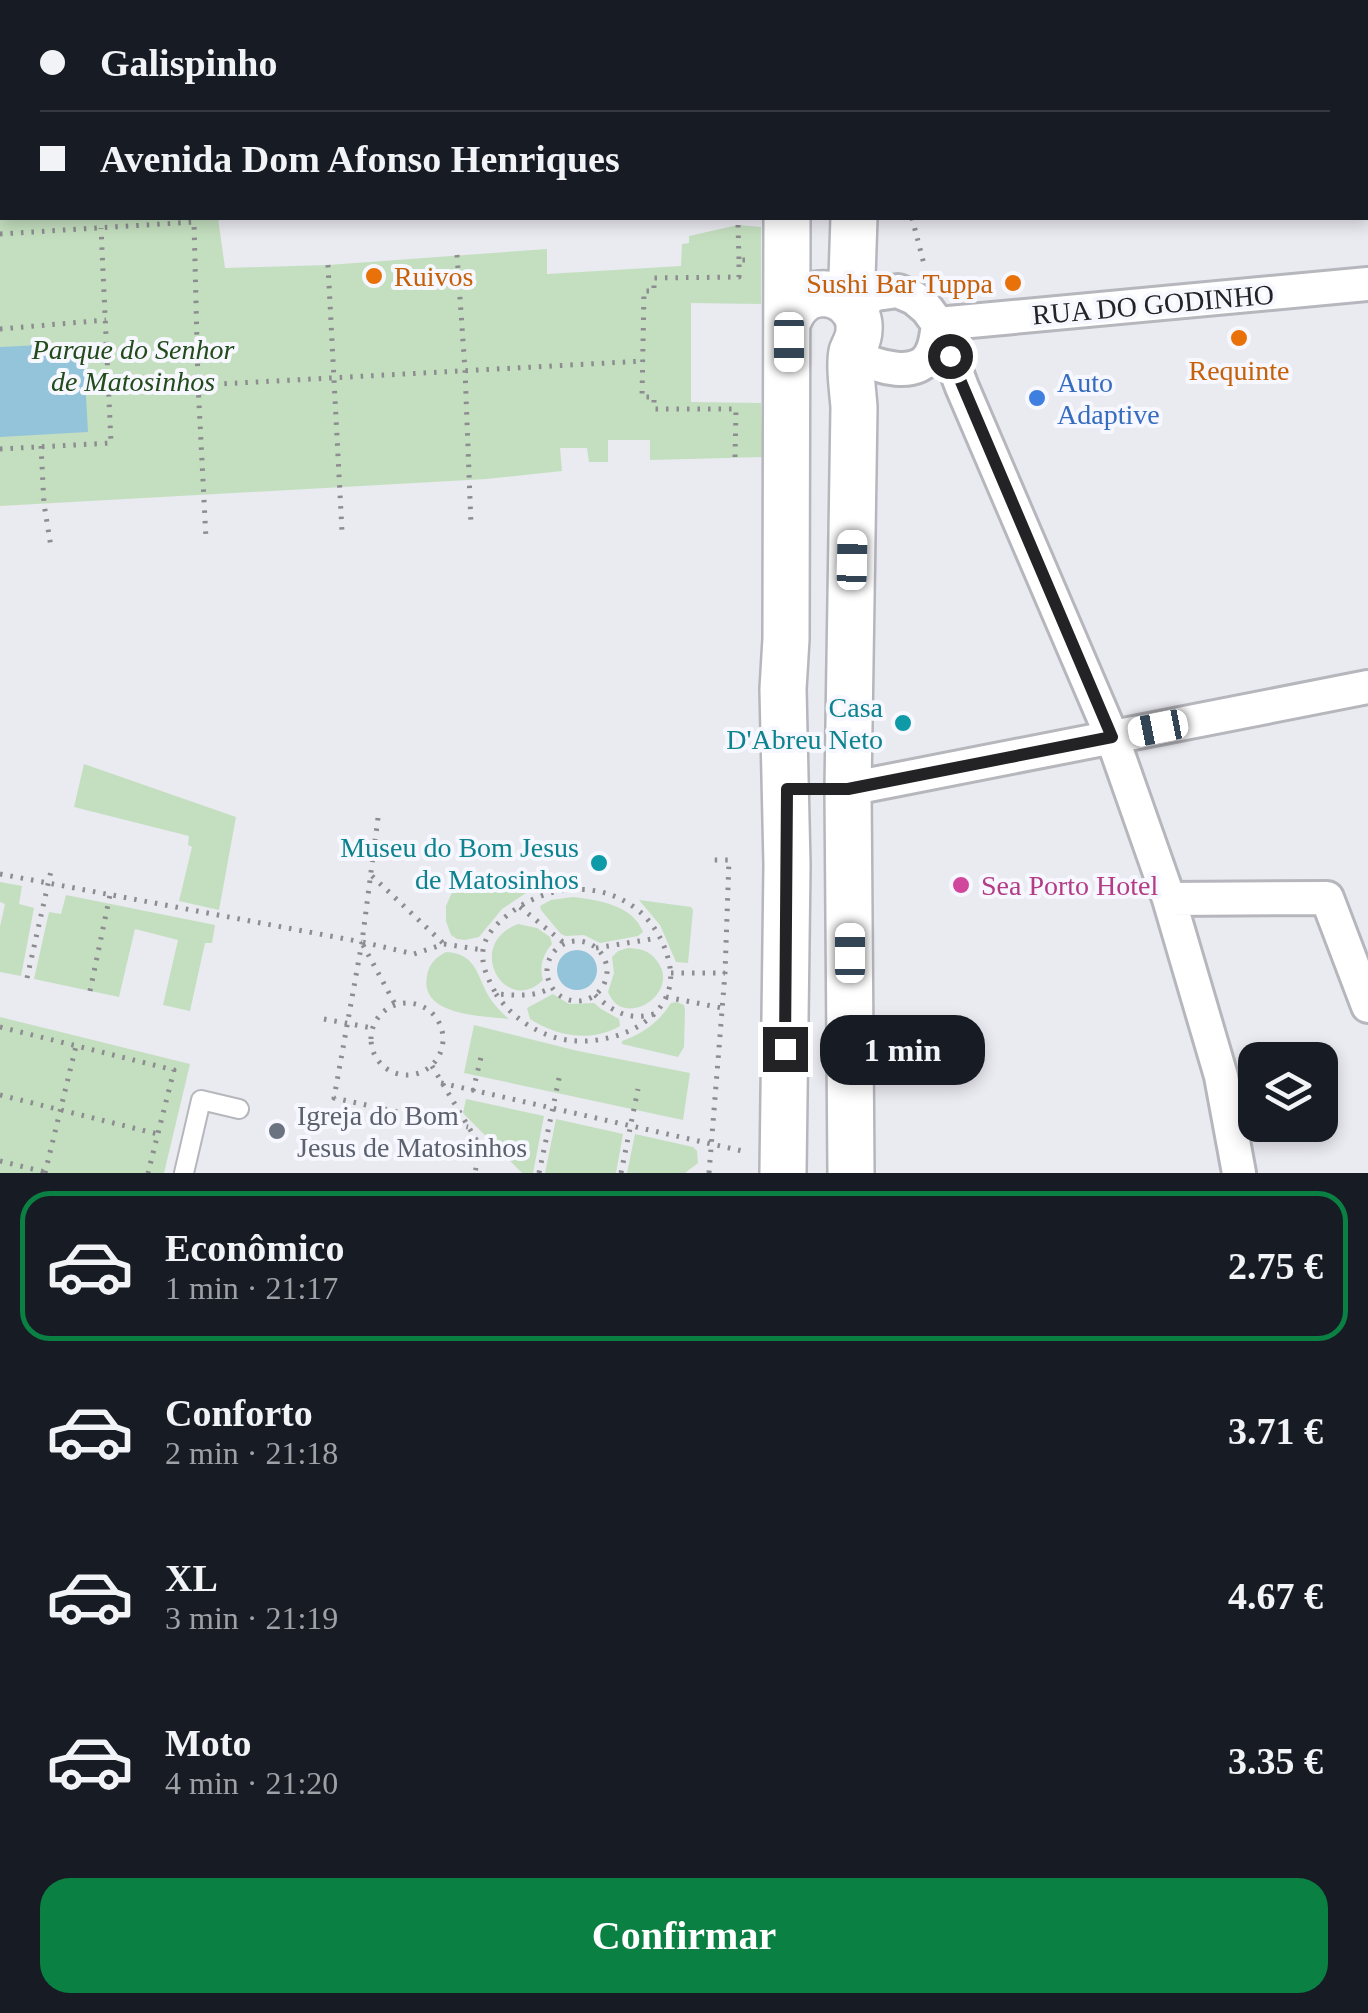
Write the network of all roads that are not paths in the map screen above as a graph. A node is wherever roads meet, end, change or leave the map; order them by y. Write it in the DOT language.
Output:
graph roads {
  1 [pos="854,220"];
  2 [pos="787,238"];
  3 [pos="1368,284"];
  4 [pos="851,306"];
  5 [pos="938,324"];
  6 [pos="788,333"];
  7 [pos="852,354"];
  8 [pos="1368,687"];
  9 [pos="1112,737"];
  10 [pos="787,789"];
  11 [pos="848,789"];
  12 [pos="1169,899"];
  13 [pos="1368,1006"];
  14 [pos="238,1108"];
  15 [pos="784,1166"];
  16 [pos="184,1173"];
  17 [pos="850,1173"];
  18 [pos="1239,1173"];
  1 -- 4 [label="main road"];
  2 -- 6 [label="main road"];
  3 -- 5 [label="street, RUA DO GODINHO"];
  4 -- 5 [label="street"];
  4 -- 6 [label="main road"];
  4 -- 7 [label="main road"];
  5 -- 7 [label="street"];
  5 -- 9 [label="street"];
  6 -- 7 [label="main road"];
  6 -- 10 [label="main road"];
  7 -- 11 [label="main road"];
  8 -- 9 [label="street"];
  9 -- 11 [label="street"];
  9 -- 12 [label="street"];
  10 -- 11 [label="main road"];
  10 -- 15 [label="main road"];
  11 -- 17 [label="main road"];
  12 -- 13 [label="street"];
  12 -- 18 [label="street"];
  14 -- 16 [label="lane"];
}
